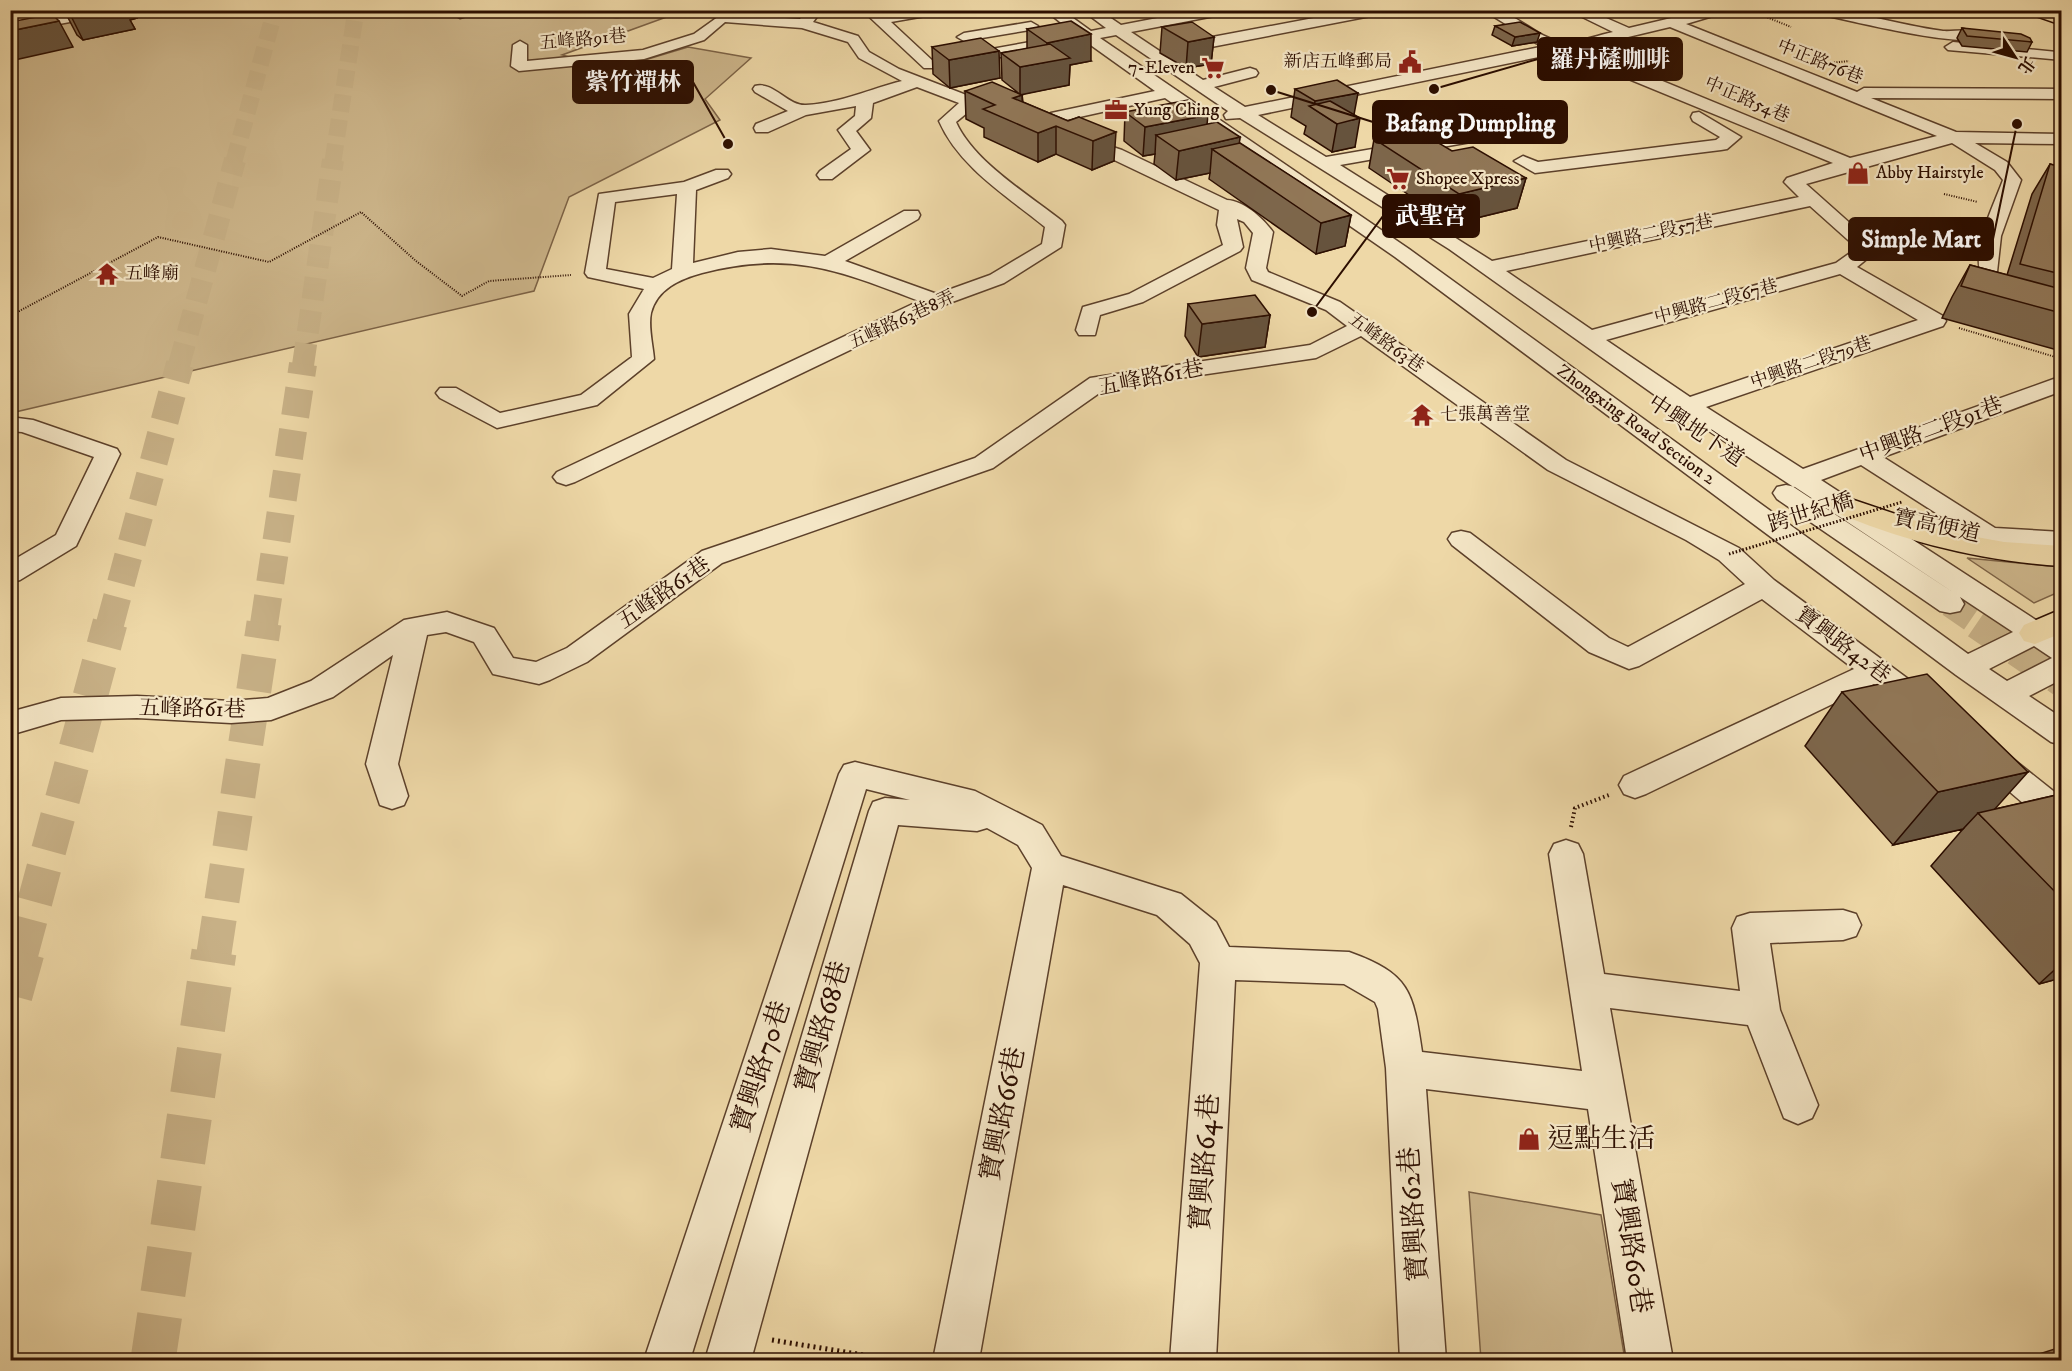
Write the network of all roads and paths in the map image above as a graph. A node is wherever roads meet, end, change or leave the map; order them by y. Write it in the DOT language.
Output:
graph roads {
  1 [pos="479,10"];
  2 [pos="637,10"];
  3 [pos="708,10"];
  4 [pos="815,10"];
  5 [pos="937,10"];
  6 [pos="1052,10"];
  7 [pos="1089,10"];
  8 [pos="1225,10"];
  9 [pos="1381,10"];
  10 [pos="1490,10"];
  11 [pos="1575,10"];
  12 [pos="1726,10"];
  13 [pos="1749,10"];
  14 [pos="1819,10"];
  15 [pos="2025,10"];
  16 [pos="2050,10"];
  17 [pos="110,11"];
  18 [pos="614,13"];
  19 [pos="1700,13"];
  20 [pos="2061,13"];
  21 [pos="460,14"];
  22 [pos="874,15"];
  23 [pos="722,18"];
  24 [pos="2061,20"];
  25 [pos="1066,21"];
  26 [pos="1672,23"];
  27 [pos="804,24"];
  28 [pos="1791,27"];
  29 [pos="10,29"];
  30 [pos="1117,30"];
  31 [pos="1628,33"];
  32 [pos="1088,35"];
  33 [pos="1976,36"];
  34 [pos="964,37"];
  35 [pos="1948,41"];
  36 [pos="520,45"];
  37 [pos="1564,47"];
  38 [pos="1152,53"];
  39 [pos="2057,57"];
  40 [pos="1611,65"];
  41 [pos="1963,66"];
  42 [pos="1250,73"];
  43 [pos="923,74"];
  44 [pos="1980,77"];
  45 [pos="1200,86"];
  46 [pos="761,89"];
  47 [pos="1168,93"];
  48 [pos="1846,93"];
  49 [pos="2005,94"];
  50 [pos="2061,94"];
  51 [pos="865,100"];
  52 [pos="970,102"];
  53 [pos="802,111"];
  54 [pos="1243,113"];
  55 [pos="1057,117"];
  56 [pos="1209,120"];
  57 [pos="762,128"];
  58 [pos="1954,136"];
  59 [pos="1465,138"];
  60 [pos="2061,140"];
  61 [pos="1523,161"];
  62 [pos="1322,163"];
  63 [pos="1849,164"];
  64 [pos="722,174"];
  65 [pos="826,175"];
  66 [pos="687,188"];
  67 [pos="1944,194"];
  68 [pos="1814,200"];
  69 [pos="1229,205"];
  70 [pos="2001,208"];
  71 [pos="911,215"];
  72 [pos="1456,245"];
  73 [pos="830,261"];
  74 [pos="1843,267"];
  75 [pos="1489,268"];
  76 [pos="682,272"];
  77 [pos="596,273"];
  78 [pos="656,285"];
  79 [pos="937,301"];
  80 [pos="2061,313"];
  81 [pos="10,316"];
  82 [pos="1935,321"];
  83 [pos="1362,326"];
  84 [pos="1087,330"];
  85 [pos="1589,338"];
  86 [pos="2061,359"];
  87 [pos="2061,383"];
  88 [pos="448,393"];
  89 [pos="1687,406"];
  90 [pos="10,423"];
  91 [pos="1862,455"];
  92 [pos="566,477"];
  93 [pos="1820,491"];
  94 [pos="1902,502"];
  95 [pos="2061,520"];
  96 [pos="2002,538"];
  97 [pos="1461,539"];
  98 [pos="2061,540"];
  99 [pos="1729,554"];
  100 [pos="2061,556"];
  101 [pos="10,574"];
  102 [pos="1764,586"];
  103 [pos="1950,604"];
  104 [pos="2048,626"];
  105 [pos="414,627"];
  106 [pos="2061,651"];
  107 [pos="2061,666"];
  108 [pos="1966,668"];
  109 [pos="1876,671"];
  110 [pos="2005,695"];
  111 [pos="10,724"];
  112 [pos="2061,734"];
  113 [pos="1635,785"];
  114 [pos="392,796"];
  115 [pos="2061,817"];
  116 [pos="1006,821"];
  117 [pos="1566,854"];
  118 [pos="1049,867"];
  119 [pos="1843,925"];
  120 [pos="1218,963"];
  121 [pos="1588,989"];
  122 [pos="1761,1010"];
  123 [pos="1405,1068"];
  124 [pos="1605,1092"];
  125 [pos="1798,1105"];
  126 [pos="732,1347"];
  127 [pos="667,1360"];
  128 [pos="894,1360"];
  129 [pos="956,1360"];
  130 [pos="1192,1360"];
  131 [pos="1423,1360"];
  132 [pos="1650,1360"];
  1 -- 21 [label="street"];
  2 -- 18 [label="street"];
  3 -- 23 [label="street"];
  4 -- 27 [label="street"];
  5 -- 22 [label="street"];
  6 -- 25 [label="street, Zhongxing Road Section 2"];
  7 -- 30 [label="street, Zhongxing Road Section 2"];
  8 -- 30 [label="street"];
  9 -- 38 [label="street"];
  10 -- 37 [label="street, 中正路54巷"];
  11 -- 31 [label="street"];
  12 -- 19 [label="street"];
  13 -- 28 [label="path"];
  14 -- 35 [label="street"];
  15 -- 24 [label="main road"];
  16 -- 20 [label="main road"];
  17 -- 29 [label="street"];
  19 -- 26 [label="street"];
  22 -- 43 [label="street"];
  23 -- 27 [label="street"];
  23 -- 36 [label="street, 五峰路91巷"];
  25 -- 32 [label="street, Zhongxing Road Section 2"];
  25 -- 34 [label="street"];
  26 -- 31 [label="street"];
  26 -- 48 [label="street, 中正路76巷"];
  27 -- 43 [label="street, 五峰路63巷"];
  30 -- 32 [label="street"];
  30 -- 38 [label="street, Zhongxing Road Section 2"];
  31 -- 37 [label="street"];
  32 -- 43 [label="street"];
  32 -- 47 [label="street, Zhongxing Road Section 2"];
  33 -- 35 [label="street"];
  35 -- 39 [label="street"];
  35 -- 41 [label="street"];
  37 -- 40 [label="street, 中正路54巷"];
  37 -- 54 [label="street"];
  38 -- 45 [label="street, Zhongxing Road Section 2"];
  40 -- 61 [label="street"];
  40 -- 63 [label="street, 中正路54巷"];
  42 -- 45 [label="street"];
  43 -- 51 [label="street"];
  43 -- 52 [label="street, 五峰路63巷"];
  44 -- 49 [label="street"];
  45 -- 54 [label="street, Zhongxing Road Section 2"];
  46 -- 53 [label="street"];
  47 -- 55 [label="street"];
  47 -- 56 [label="street, Zhongxing Road Section 2"];
  48 -- 49 [label="street"];
  48 -- 58 [label="street, 中正路76巷"];
  49 -- 50 [label="street"];
  51 -- 53 [label="street"];
  51 -- 65 [label="street"];
  52 -- 69 [label="street, 五峰路63巷"];
  52 -- 79 [label="street, 五峰路63巷8弄"];
  53 -- 57 [label="street"];
  54 -- 56 [label="street"];
  54 -- 62 [label="street, Zhongxing Road Section 2"];
  56 -- 108 [label="street, Zhongxing Road Section 2"];
  58 -- 60 [label="street"];
  58 -- 63 [label="street"];
  58 -- 70 [label="street"];
  59 -- 62 [label="street"];
  62 -- 72 [label="street, Zhongxing Road Section 2"];
  63 -- 68 [label="street"];
  64 -- 66 [label="street"];
  66 -- 76 [label="street"];
  66 -- 77 [label="street"];
  67 -- 70 [label="path"];
  68 -- 74 [label="street, 中興路二段67巷"];
  68 -- 75 [label="street, 中興路二段57巷"];
  69 -- 83 [label="street, 五峰路63巷"];
  69 -- 84 [label="street"];
  70 -- 80 [label="street"];
  71 -- 73 [label="street"];
  72 -- 75 [label="street, Zhongxing Road Section 2"];
  72 -- 103 [label="street, 中興地下道"];
  73 -- 76 [label="street"];
  73 -- 79 [label="street"];
  74 -- 82 [label="street"];
  74 -- 85 [label="street, 中興路二段67巷"];
  75 -- 85 [label="street, Zhongxing Road Section 2"];
  76 -- 78 [label="street"];
  77 -- 78 [label="street"];
  77 -- 81 [label="path"];
  78 -- 88 [label="street"];
  79 -- 92 [label="street, 五峰路63巷8弄"];
  82 -- 86 [label="path"];
  82 -- 89 [label="street, 中興路二段79巷"];
  83 -- 99 [label="street, 五峰路63巷"];
  83 -- 105 [label="street, 五峰路61巷"];
  85 -- 89 [label="street, Zhongxing Road Section 2"];
  87 -- 91 [label="street, 中興路二段91巷"];
  89 -- 93 [label="street, Zhongxing Road Section 2"];
  90 -- 101 [label="street"];
  91 -- 93 [label="street, 中興路二段91巷"];
  91 -- 96 [label="street"];
  93 -- 96 [label="street, 寶高便道"];
  93 -- 100 [label="main road"];
  93 -- 104 [label="street, Zhongxing Road Section 2"];
  94 -- 99 [label="path, 跨世紀橋, bridge"];
  95 -- 96 [label="street"];
  96 -- 98 [label="street, 寶高便道"];
  97 -- 102 [label="street"];
  99 -- 102 [label="street, 五峰路63巷"];
  102 -- 109 [label="street, 寶興路42巷"];
  104 -- 106 [label="street, Zhongxing Road Section 2"];
  104 -- 108 [label="street"];
  105 -- 111 [label="street, 五峰路61巷"];
  105 -- 114 [label="street"];
  107 -- 110 [label="street"];
  108 -- 110 [label="street, Zhongxing Road Section 2"];
  109 -- 113 [label="street"];
  109 -- 115 [label="street, 寶興路42巷"];
  110 -- 112 [label="street, Zhongxing Road Section 2"];
  113 -- 117 [label="path"];
  116 -- 118 [label="street"];
  116 -- 126 [label="street, 寶興路68巷"];
  116 -- 127 [label="street, 寶興路70巷"];
  117 -- 121 [label="street, 寶興路60巷"];
  118 -- 120 [label="street"];
  118 -- 129 [label="street, 寶興路66巷"];
  119 -- 122 [label="street"];
  120 -- 123 [label="street, 寶興路62巷"];
  120 -- 130 [label="street, 寶興路64巷"];
  121 -- 122 [label="street"];
  121 -- 124 [label="street, 寶興路60巷"];
  122 -- 125 [label="street"];
  123 -- 124 [label="street"];
  123 -- 131 [label="street, 寶興路62巷"];
  124 -- 132 [label="street, 寶興路60巷"];
  126 -- 128 [label="path"];
}
